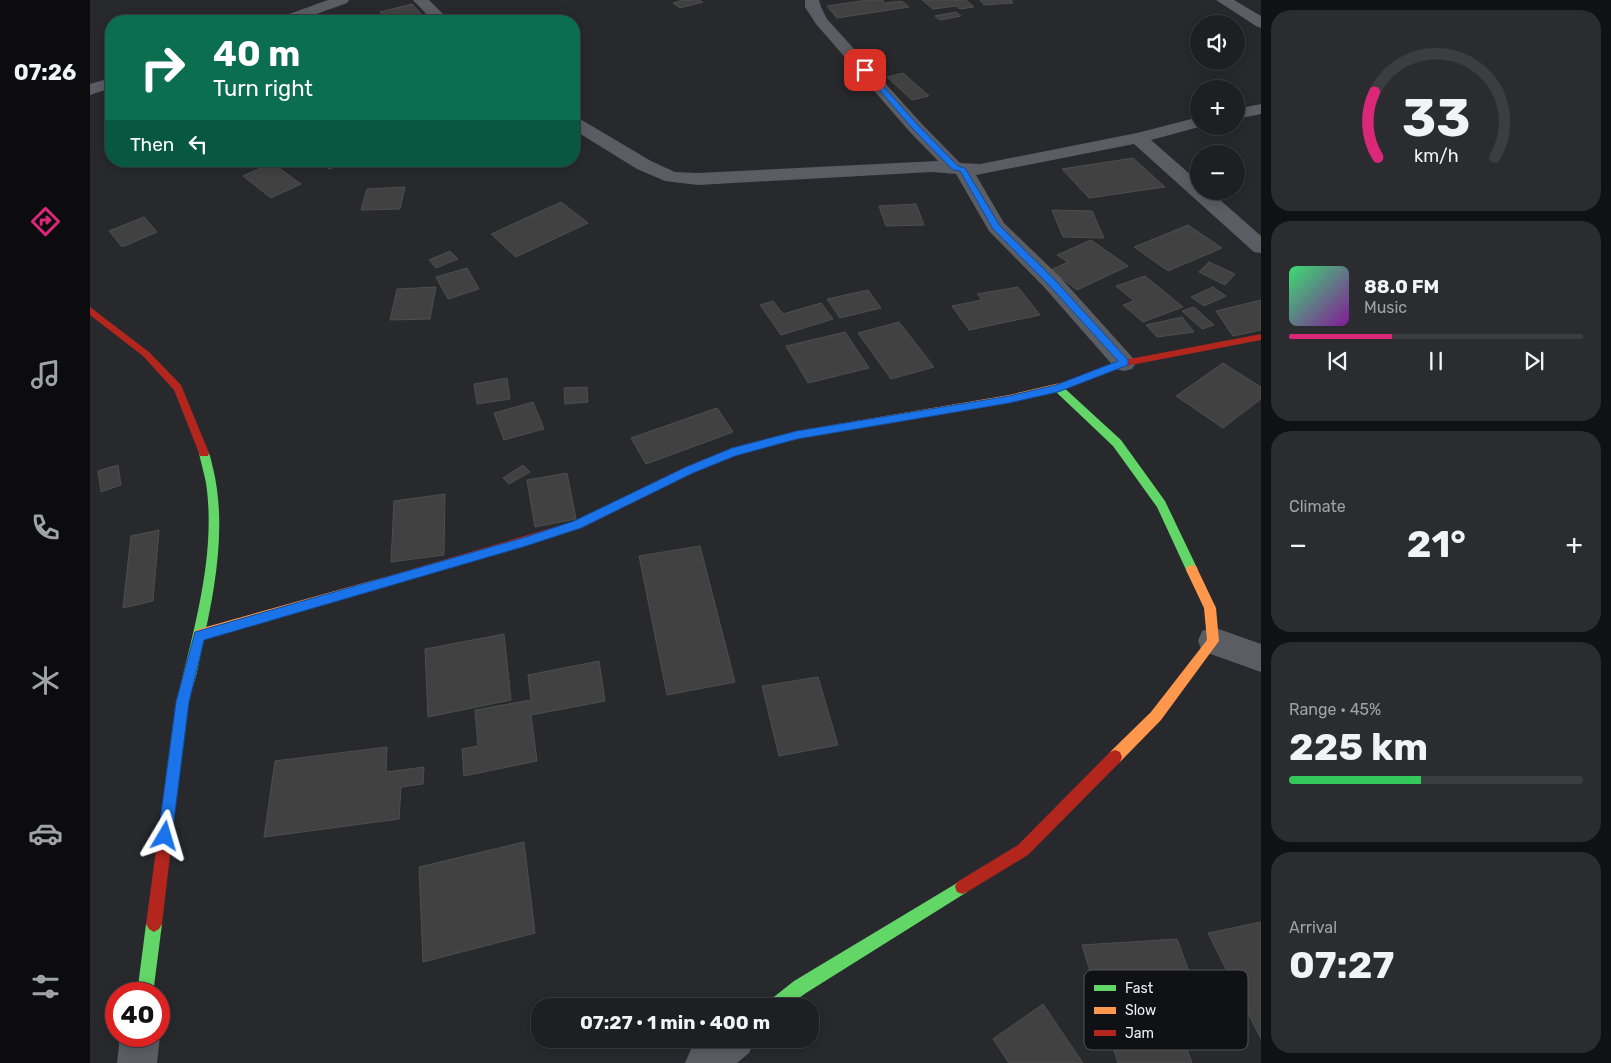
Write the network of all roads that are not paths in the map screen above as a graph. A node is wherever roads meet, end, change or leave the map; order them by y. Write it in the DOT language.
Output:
graph roads {
  1 [pos="342,0"];
  2 [pos="420,0"];
  3 [pos="812,0"];
  4 [pos="1222,0"];
  5 [pos="300,15"];
  6 [pos="436,15"];
  7 [pos="1261,23"];
  8 [pos="105,85"];
  9 [pos="90,90"];
  10 [pos="1261,109"];
  11 [pos="1245,112"];
  12 [pos="1190,124"];
  13 [pos="580,127"];
  14 [pos="1138,138"];
  15 [pos="959,169"];
  16 [pos="1261,247"];
  17 [pos="90,310"];
  18 [pos="1261,337"];
  19 [pos="1124,362"];
  20 [pos="1058,388"];
  21 [pos="199,636"];
  22 [pos="1213,641"];
  23 [pos="1261,658"];
  24 [pos="147,982"];
  25 [pos="786,998"];
  26 [pos="139,1047"];
  27 [pos="724,1048"];
  28 [pos="137,1063"];
  29 [pos="705,1063"];
  1 -- 5 [label="street"];
  2 -- 6 [label="street"];
  3 -- 15 [label="street"];
  4 -- 7 [label="street"];
  8 -- 9 [label="street"];
  10 -- 11 [label="street"];
  12 -- 14 [label="street"];
  13 -- 15 [label="street"];
  14 -- 15 [label="street"];
  14 -- 16 [label="street"];
  15 -- 19 [label="street"];
  17 -- 21 [label="street"];
  18 -- 19 [label="street"];
  19 -- 20 [label="street"];
  20 -- 21 [label="street"];
  20 -- 22 [label="street"];
  21 -- 24 [label="street"];
  22 -- 23 [label="street"];
  22 -- 25 [label="street"];
  26 -- 28 [label="street"];
  27 -- 29 [label="street"];
}
